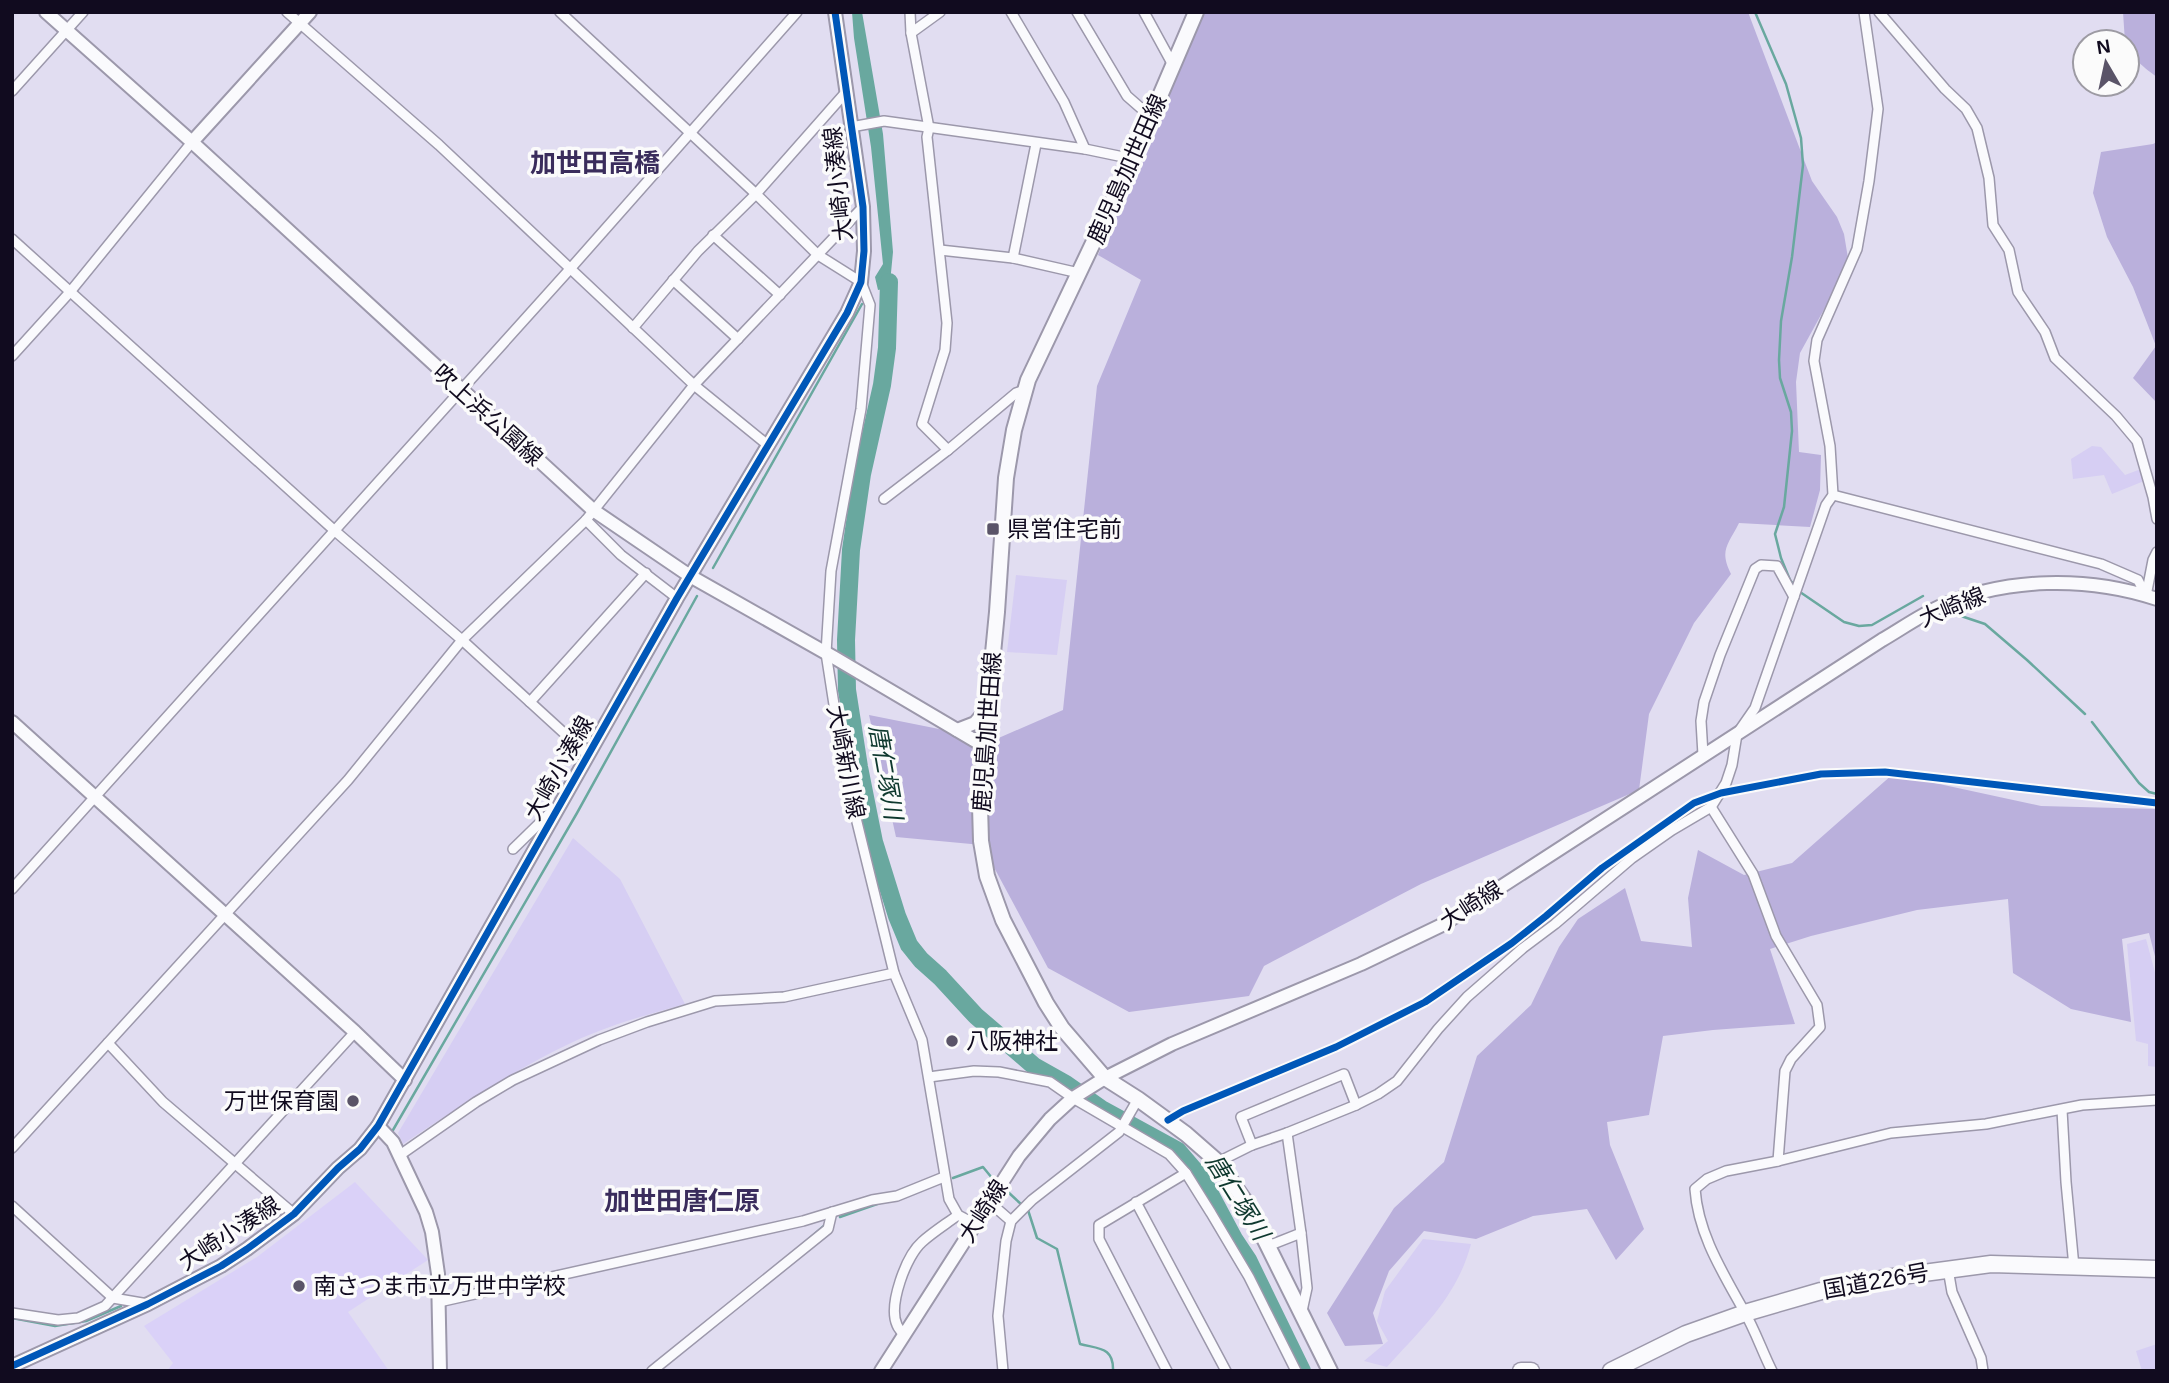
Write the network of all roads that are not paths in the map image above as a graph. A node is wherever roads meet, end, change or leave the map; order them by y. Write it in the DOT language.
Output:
graph roads {
  1 [pos="46,12"];
  2 [pos="83,12"];
  3 [pos="287,12"];
  4 [pos="310,12"];
  5 [pos="560,12"];
  6 [pos="797,12"];
  7 [pos="910,12"];
  8 [pos="940,12"];
  9 [pos="1011,12"];
  10 [pos="1077,12"];
  11 [pos="1144,12"];
  12 [pos="1196,12"];
  13 [pos="1864,12"];
  14 [pos="1879,12"];
  15 [pos="834,13"];
  16 [pos="300,23"];
  17 [pos="66,31"];
  18 [pos="911,33"];
  19 [pos="1174,65"];
  20 [pos="12,91"];
  21 [pos="847,91"];
  22 [pos="1151,117"];
  23 [pos="858,125"];
  24 [pos="929,128"];
  25 [pos="690,134"];
  26 [pos="192,142"];
  27 [pos="1035,144"];
  28 [pos="1085,149"];
  29 [pos="1133,159"];
  30 [pos="756,194"];
  31 [pos="863,207"];
  32 [pos="713,235"];
  33 [pos="12,239"];
  34 [pos="940,250"];
  35 [pos="818,256"];
  36 [pos="1013,258"];
  37 [pos="570,269"];
  38 [pos="1079,273"];
  39 [pos="673,280"];
  40 [pos="860,282"];
  41 [pos="71,292"];
  42 [pos="780,295"];
  43 [pos="633,328"];
  44 [pos="738,339"];
  45 [pos="12,356"];
  46 [pos="694,385"];
  47 [pos="460,389"];
  48 [pos="1025,390"];
  49 [pos="769,446"];
  50 [pos="948,450"];
  51 [pos="1833,495"];
  52 [pos="884,499"];
  53 [pos="590,515"];
  54 [pos="2157,519"];
  55 [pos="335,531"];
  56 [pos="2157,552"];
  57 [pos="646,573"];
  58 [pos="690,576"];
  59 [pos="1794,597"];
  60 [pos="2152,597"];
  61 [pos="677,598"];
  62 [pos="463,640"];
  63 [pos="831,655"];
  64 [pos="530,702"];
  65 [pos="988,709"];
  66 [pos="12,722"];
  67 [pos="957,730"];
  68 [pos="1737,734"];
  69 [pos="984,746"];
  70 [pos="589,755"];
  71 [pos="1703,755"];
  72 [pos="95,797"];
  73 [pos="564,800"];
  74 [pos="1710,807"];
  75 [pos="513,849"];
  76 [pos="12,889"];
  77 [pos="225,915"];
  78 [pos="894,973"];
  79 [pos="355,1032"];
  80 [pos="108,1043"];
  81 [pos="929,1077"];
  82 [pos="1105,1078"];
  83 [pos="405,1080"];
  84 [pos="1075,1098"];
  85 [pos="2157,1100"];
  86 [pos="1356,1105"];
  87 [pos="1135,1106"];
  88 [pos="2062,1110"];
  89 [pos="378,1126"];
  90 [pos="1124,1126"];
  91 [pos="1287,1133"];
  92 [pos="1252,1144"];
  93 [pos="12,1148"];
  94 [pos="400,1155"];
  95 [pos="1778,1161"];
  96 [pos="1218,1163"];
  97 [pos="234,1164"];
  98 [pos="1186,1173"];
  99 [pos="944,1177"];
  100 [pos="988,1201"];
  101 [pos="1136,1202"];
  102 [pos="12,1206"];
  103 [pos="832,1212"];
  104 [pos="294,1214"];
  105 [pos="958,1215"];
  106 [pos="1012,1221"];
  107 [pos="975,1224"];
  108 [pos="1301,1233"];
  109 [pos="1268,1245"];
  110 [pos="2074,1267"];
  111 [pos="1948,1269"];
  112 [pos="2157,1269"];
  113 [pos="113,1298"];
  114 [pos="439,1302"];
  115 [pos="148,1304"];
  116 [pos="12,1313"];
  117 [pos="1745,1313"];
  118 [pos="1301,1314"];
  119 [pos="903,1334"];
  120 [pos="12,1366"];
  121 [pos="440,1371"];
  122 [pos="652,1371"];
  123 [pos="881,1371"];
  124 [pos="1003,1371"];
  125 [pos="1167,1371"];
  126 [pos="1226,1371"];
  127 [pos="1296,1371"];
  128 [pos="1330,1371"];
  129 [pos="1521,1371"];
  130 [pos="1531,1371"];
  131 [pos="1611,1371"];
  132 [pos="1772,1371"];
  133 [pos="1983,1371"];
  1 -- 17 [label="street, 吹上浜公園線"];
  2 -- 17 [label="street"];
  3 -- 16 [label="street"];
  4 -- 16 [label="street"];
  5 -- 25 [label="street"];
  6 -- 25 [label="street"];
  7 -- 18 [label="street"];
  8 -- 18 [label="street"];
  9 -- 28 [label="street"];
  10 -- 22 [label="street"];
  11 -- 19 [label="street"];
  12 -- 19 [label="main road, 鹿児島加世田線"];
  13 -- 51 [label="street"];
  14 -- 54 [label="street"];
  15 -- 21 [label="street, 大崎小湊線"];
  16 -- 26 [label="street"];
  16 -- 37 [label="street"];
  17 -- 20 [label="street"];
  17 -- 26 [label="street, 吹上浜公園線"];
  18 -- 24 [label="street"];
  19 -- 22 [label="main road, 鹿児島加世田線"];
  21 -- 23 [label="street, 大崎小湊線"];
  21 -- 30 [label="street"];
  22 -- 29 [label="main road, 鹿児島加世田線"];
  23 -- 24 [label="street"];
  23 -- 31 [label="street, 大崎小湊線"];
  24 -- 27 [label="street"];
  24 -- 34 [label="street"];
  25 -- 30 [label="street"];
  25 -- 37 [label="street"];
  26 -- 41 [label="street"];
  26 -- 47 [label="street, 吹上浜公園線"];
  27 -- 28 [label="street"];
  27 -- 36 [label="street"];
  28 -- 29 [label="street"];
  29 -- 38 [label="main road, 鹿児島加世田線"];
  30 -- 32 [label="street"];
  30 -- 35 [label="street"];
  31 -- 35 [label="street"];
  31 -- 40 [label="street, 大崎小湊線"];
  32 -- 39 [label="street"];
  32 -- 42 [label="street"];
  33 -- 41 [label="street"];
  34 -- 36 [label="street"];
  34 -- 50 [label="street"];
  35 -- 40 [label="street"];
  35 -- 42 [label="street"];
  36 -- 38 [label="street"];
  37 -- 43 [label="street"];
  37 -- 47 [label="street"];
  38 -- 48 [label="main road, 鹿児島加世田線"];
  39 -- 43 [label="street"];
  39 -- 44 [label="street"];
  40 -- 49 [label="street, 大崎小湊線"];
  40 -- 63 [label="street, 大崎新川線"];
  41 -- 45 [label="street"];
  41 -- 55 [label="street"];
  42 -- 44 [label="street"];
  43 -- 46 [label="street"];
  44 -- 46 [label="street"];
  46 -- 49 [label="street"];
  46 -- 53 [label="street"];
  47 -- 53 [label="street, 吹上浜公園線"];
  47 -- 55 [label="street"];
  48 -- 50 [label="street"];
  48 -- 65 [label="main road, 鹿児島加世田線"];
  49 -- 58 [label="street, 大崎小湊線"];
  50 -- 52 [label="street"];
  51 -- 59 [label="street"];
  51 -- 60 [label="street"];
  53 -- 57 [label="street"];
  53 -- 58 [label="street, 吹上浜公園線"];
  53 -- 62 [label="street"];
  55 -- 62 [label="street"];
  55 -- 72 [label="street"];
  56 -- 60 [label="street"];
  57 -- 61 [label="street"];
  57 -- 64 [label="street"];
  58 -- 61 [label="street, 大崎小湊線"];
  58 -- 63 [label="street, 吹上浜公園線"];
  59 -- 68 [label="street"];
  59 -- 71 [label="street"];
  60 -- 68 [label="street, 大崎線"];
  61 -- 70 [label="street, 大崎小湊線"];
  62 -- 64 [label="street"];
  62 -- 77 [label="street"];
  63 -- 67 [label="street, 吹上浜公園線"];
  63 -- 78 [label="street, 大崎新川線"];
  64 -- 70 [label="street"];
  65 -- 67 [label="street"];
  65 -- 69 [label="main road, 鹿児島加世田線"];
  66 -- 72 [label="street"];
  67 -- 69 [label="street, 吹上浜公園線"];
  68 -- 71 [label="street, 大崎線"];
  68 -- 74 [label="street"];
  69 -- 82 [label="main road, 鹿児島加世田線"];
  70 -- 73 [label="street, 大崎小湊線"];
  71 -- 82 [label="street, 大崎線"];
  72 -- 76 [label="street"];
  72 -- 77 [label="street"];
  73 -- 75 [label="street"];
  73 -- 83 [label="street, 大崎小湊線"];
  74 -- 86 [label="street"];
  74 -- 95 [label="street"];
  77 -- 79 [label="street"];
  77 -- 80 [label="street"];
  78 -- 81 [label="street, 大崎新川線"];
  78 -- 94 [label="street"];
  79 -- 83 [label="street"];
  79 -- 97 [label="street"];
  80 -- 93 [label="street"];
  80 -- 97 [label="street"];
  81 -- 84 [label="street"];
  81 -- 99 [label="street, 大崎新川線"];
  82 -- 84 [label="street, 大崎線"];
  82 -- 87 [label="main road, 鹿児島加世田線"];
  83 -- 89 [label="street, 大崎小湊線"];
  84 -- 90 [label="street"];
  84 -- 100 [label="street, 大崎線"];
  85 -- 88 [label="street"];
  86 -- 91 [label="street"];
  86 -- 92 [label="street"];
  87 -- 90 [label="street"];
  87 -- 96 [label="main road, 鹿児島加世田線"];
  88 -- 95 [label="street"];
  88 -- 110 [label="street"];
  89 -- 94 [label="street"];
  89 -- 104 [label="street, 大崎小湊線"];
  90 -- 98 [label="street"];
  90 -- 106 [label="street"];
  91 -- 92 [label="street"];
  91 -- 108 [label="street"];
  92 -- 96 [label="street"];
  94 -- 114 [label="street"];
  95 -- 117 [label="street"];
  96 -- 109 [label="main road, 鹿児島加世田線"];
  97 -- 104 [label="street"];
  97 -- 113 [label="street"];
  98 -- 101 [label="street"];
  98 -- 127 [label="street"];
  99 -- 103 [label="street"];
  99 -- 105 [label="street, 大崎新川線"];
  100 -- 106 [label="street"];
  100 -- 107 [label="street, 大崎線"];
  101 -- 125 [label="street"];
  101 -- 126 [label="street"];
  102 -- 113 [label="street"];
  103 -- 114 [label="street"];
  103 -- 122 [label="street"];
  104 -- 115 [label="street, 大崎小湊線"];
  105 -- 107 [label="street"];
  105 -- 119 [label="street"];
  106 -- 124 [label="street"];
  107 -- 119 [label="street, 大崎線"];
  108 -- 109 [label="street"];
  108 -- 118 [label="street"];
  109 -- 118 [label="main road, 鹿児島加世田線"];
  110 -- 111 [label="highway, 国道226号"];
  110 -- 112 [label="highway, 国道226号"];
  111 -- 117 [label="highway, 国道226号"];
  111 -- 133 [label="street"];
  113 -- 115 [label="street"];
  113 -- 116 [label="street"];
  114 -- 121 [label="street"];
  115 -- 120 [label="street, 大崎小湊線"];
  117 -- 131 [label="highway, 国道226号"];
  117 -- 132 [label="street"];
  118 -- 128 [label="main road, 鹿児島加世田線"];
  119 -- 123 [label="street, 大崎線"];
  129 -- 130 [label="highway"];
}
